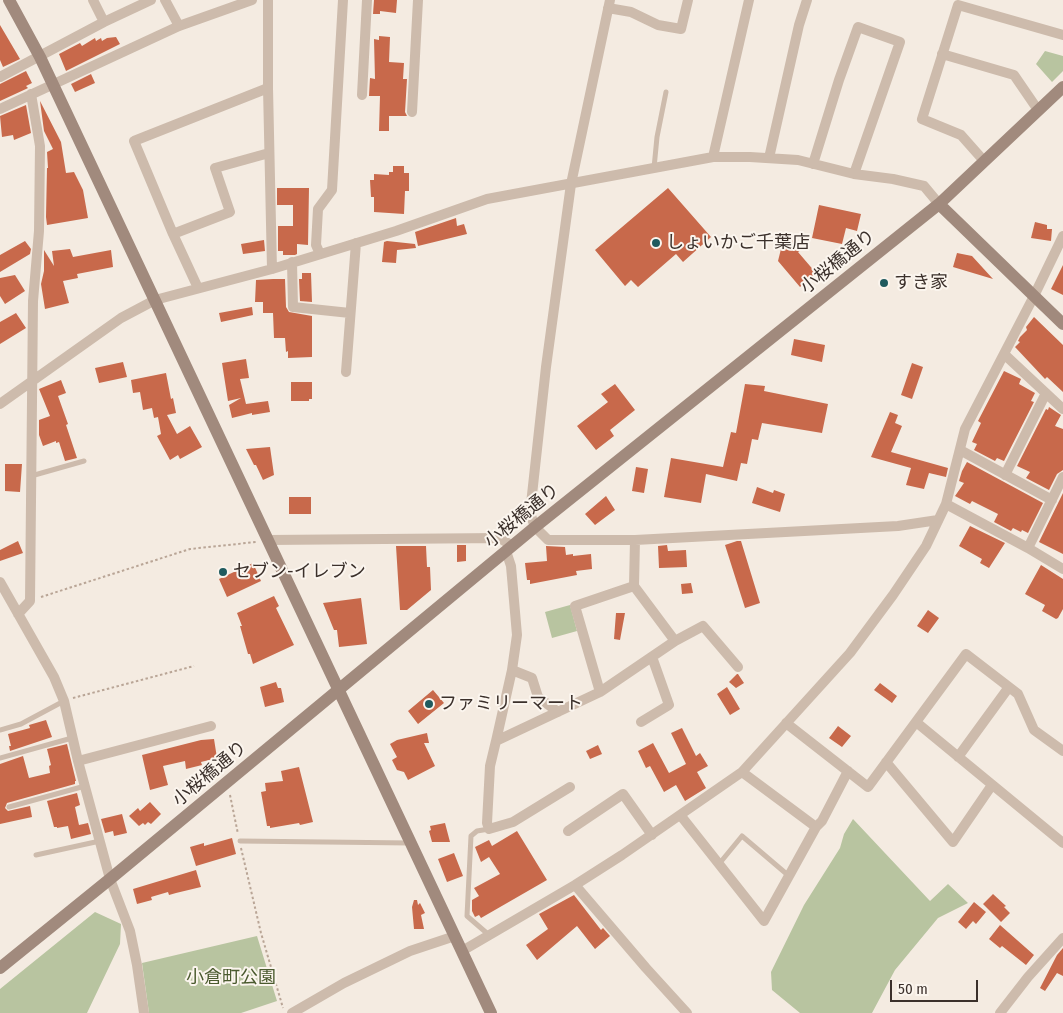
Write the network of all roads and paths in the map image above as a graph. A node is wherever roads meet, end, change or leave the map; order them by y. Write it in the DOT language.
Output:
graph roads {
  1 [pos="4,0"];
  2 [pos="9,0"];
  3 [pos="93,0"];
  4 [pos="151,0"];
  5 [pos="165,0"];
  6 [pos="252,0"];
  7 [pos="268,0"];
  8 [pos="342,0"];
  9 [pos="367,0"];
  10 [pos="418,0"];
  11 [pos="688,0"];
  12 [pos="749,0"];
  13 [pos="807,0"];
  14 [pos="0,1"];
  15 [pos="609,4"];
  16 [pos="104,22"];
  17 [pos="179,26"];
  18 [pos="1063,35"];
  19 [pos="942,54"];
  20 [pos="40,57"];
  21 [pos="0,77"];
  22 [pos="52,84"];
  23 [pos="1063,87"];
  24 [pos="268,88"];
  25 [pos="666,92"];
  26 [pos="32,94"];
  27 [pos="362,95"];
  28 [pos="0,109"];
  29 [pos="1038,110"];
  30 [pos="412,112"];
  31 [pos="269,153"];
  32 [pos="713,157"];
  33 [pos="769,158"];
  34 [pos="984,161"];
  35 [pos="813,164"];
  36 [pos="654,168"];
  37 [pos="854,174"];
  38 [pos="571,184"];
  39 [pos="938,204"];
  40 [pos="173,234"];
  41 [pos="1063,236"];
  42 [pos="356,243"];
  43 [pos="320,254"];
  44 [pos="292,262"];
  45 [pos="272,268"];
  46 [pos="198,288"];
  47 [pos="1034,296"];
  48 [pos="155,300"];
  49 [pos="350,312"];
  50 [pos="1063,324"];
  51 [pos="1004,354"];
  52 [pos="346,372"];
  53 [pos="32,380"];
  54 [pos="1046,393"];
  55 [pos="0,404"];
  56 [pos="1063,410"];
  57 [pos="960,450"];
  58 [pos="84,461"];
  59 [pos="1005,475"];
  60 [pos="31,476"];
  61 [pos="1063,477"];
  62 [pos="1052,500"];
  63 [pos="946,504"];
  64 [pos="938,520"];
  65 [pos="535,527"];
  66 [pos="268,540"];
  67 [pos="635,540"];
  68 [pos="1028,548"];
  69 [pos="509,549"];
  70 [pos="1063,570"];
  71 [pos="0,582"];
  72 [pos="634,586"];
  73 [pos="30,601"];
  74 [pos="18,614"];
  75 [pos="675,641"];
  76 [pos="652,657"];
  77 [pos="194,666"];
  78 [pos="738,666"];
  79 [pos="512,670"];
  80 [pos="1009,687"];
  81 [pos="339,691"];
  82 [pos="600,692"];
  83 [pos="64,701"];
  84 [pos="558,712"];
  85 [pos="641,722"];
  86 [pos="916,722"];
  87 [pos="786,724"];
  88 [pos="211,726"];
  89 [pos="0,730"];
  90 [pos="72,738"];
  91 [pos="496,741"];
  92 [pos="1063,751"];
  93 [pos="958,757"];
  94 [pos="0,758"];
  95 [pos="78,761"];
  96 [pos="886,762"];
  97 [pos="848,771"];
  98 [pos="742,772"];
  99 [pos="227,783"];
  100 [pos="992,785"];
  101 [pos="85,786"];
  102 [pos="570,787"];
  103 [pos="9,807"];
  104 [pos="681,816"];
  105 [pos="816,827"];
  106 [pos="489,829"];
  107 [pos="568,831"];
  108 [pos="652,835"];
  109 [pos="100,841"];
  110 [pos="240,841"];
  111 [pos="411,843"];
  112 [pos="1063,843"];
  113 [pos="36,855"];
  114 [pos="719,864"];
  115 [pos="790,876"];
  116 [pos="110,879"];
  117 [pos="575,885"];
  118 [pos="489,935"];
  119 [pos="455,936"];
  120 [pos="1063,938"];
  121 [pos="462,951"];
  122 [pos="0,968"];
  123 [pos="144,1013"];
  124 [pos="284,1013"];
  125 [pos="292,1013"];
  126 [pos="491,1013"];
  127 [pos="687,1013"];
  128 [pos="1000,1013"];
  1 -- 14 [label="street"];
  2 -- 20 [label="street"];
  3 -- 16 [label="street"];
  4 -- 16 [label="street"];
  5 -- 17 [label="street"];
  6 -- 17 [label="street"];
  7 -- 24 [label="street"];
  8 -- 43 [label="street"];
  9 -- 27 [label="street"];
  10 -- 30 [label="street"];
  11 -- 15 [label="street"];
  12 -- 32 [label="street"];
  13 -- 33 [label="street"];
  15 -- 38 [label="street"];
  16 -- 20 [label="street"];
  17 -- 22 [label="street"];
  18 -- 19 [label="street"];
  19 -- 29 [label="street"];
  19 -- 34 [label="street"];
  20 -- 21 [label="street"];
  20 -- 22 [label="street"];
  22 -- 26 [label="street"];
  22 -- 48 [label="street"];
  23 -- 29 [label="street, 小桜橋通り"];
  24 -- 31 [label="street"];
  24 -- 40 [label="street"];
  25 -- 36 [label="lane"];
  26 -- 28 [label="street"];
  26 -- 53 [label="street"];
  29 -- 34 [label="street, 小桜橋通り"];
  31 -- 40 [label="street"];
  31 -- 45 [label="street"];
  32 -- 33 [label="street"];
  32 -- 36 [label="street"];
  33 -- 35 [label="street"];
  34 -- 39 [label="street, 小桜橋通り"];
  35 -- 37 [label="street"];
  35 -- 37 [label="street"];
  36 -- 38 [label="street"];
  37 -- 39 [label="street"];
  38 -- 42 [label="street"];
  38 -- 65 [label="street"];
  39 -- 47 [label="street"];
  39 -- 65 [label="street, 小桜橋通り"];
  40 -- 46 [label="street"];
  41 -- 47 [label="street"];
  42 -- 43 [label="street"];
  42 -- 49 [label="street"];
  43 -- 44 [label="street"];
  44 -- 45 [label="street"];
  44 -- 49 [label="street"];
  45 -- 46 [label="street"];
  46 -- 48 [label="street"];
  47 -- 50 [label="street"];
  47 -- 51 [label="street"];
  48 -- 53 [label="street"];
  48 -- 66 [label="street"];
  49 -- 52 [label="street"];
  51 -- 54 [label="street"];
  51 -- 57 [label="street"];
  53 -- 55 [label="street"];
  53 -- 60 [label="street"];
  54 -- 56 [label="street"];
  54 -- 59 [label="street"];
  57 -- 59 [label="street"];
  57 -- 63 [label="street"];
  58 -- 60 [label="lane"];
  59 -- 62 [label="street"];
  60 -- 73 [label="street"];
  61 -- 62 [label="street"];
  62 -- 68 [label="street"];
  63 -- 64 [label="street"];
  63 -- 68 [label="street"];
  64 -- 67 [label="street"];
  64 -- 87 [label="street"];
  65 -- 67 [label="street"];
  65 -- 69 [label="street, 小桜橋通り"];
  66 -- 69 [label="street"];
  66 -- 73 [label="path"];
  66 -- 81 [label="street"];
  67 -- 72 [label="street"];
  68 -- 70 [label="street"];
  69 -- 79 [label="street"];
  69 -- 81 [label="street, 小桜橋通り"];
  71 -- 74 [label="street"];
  72 -- 75 [label="street"];
  72 -- 82 [label="street"];
  73 -- 74 [label="street"];
  74 -- 83 [label="street"];
  75 -- 76 [label="street"];
  75 -- 78 [label="street"];
  76 -- 82 [label="street"];
  76 -- 85 [label="street"];
  77 -- 83 [label="path"];
  79 -- 84 [label="street"];
  79 -- 91 [label="street"];
  80 -- 86 [label="street"];
  80 -- 92 [label="street"];
  80 -- 93 [label="street"];
  81 -- 99 [label="street, 小桜橋通り"];
  81 -- 111 [label="street"];
  82 -- 84 [label="street"];
  83 -- 89 [label="lane"];
  83 -- 90 [label="street"];
  84 -- 91 [label="street"];
  86 -- 93 [label="street"];
  86 -- 96 [label="street"];
  87 -- 97 [label="street"];
  87 -- 98 [label="street"];
  88 -- 95 [label="street"];
  90 -- 94 [label="lane"];
  90 -- 95 [label="street"];
  91 -- 106 [label="street"];
  93 -- 100 [label="street"];
  95 -- 101 [label="street"];
  96 -- 97 [label="street"];
  96 -- 100 [label="street"];
  97 -- 105 [label="street"];
  98 -- 104 [label="street"];
  98 -- 105 [label="street"];
  99 -- 110 [label="path"];
  99 -- 116 [label="street, 小桜橋通り"];
  100 -- 112 [label="street"];
  101 -- 103 [label="lane"];
  101 -- 109 [label="street"];
  102 -- 106 [label="street"];
  104 -- 108 [label="street"];
  104 -- 114 [label="street"];
  105 -- 115 [label="street"];
  106 -- 118 [label="lane"];
  107 -- 108 [label="street"];
  108 -- 117 [label="street"];
  109 -- 113 [label="lane"];
  109 -- 116 [label="street"];
  110 -- 111 [label="lane"];
  110 -- 124 [label="path"];
  111 -- 119 [label="street"];
  114 -- 115 [label="lane"];
  114 -- 115 [label="street"];
  116 -- 122 [label="street, 小桜橋通り"];
  116 -- 123 [label="street"];
  117 -- 118 [label="street"];
  117 -- 127 [label="street"];
  118 -- 121 [label="street"];
  119 -- 121 [label="street"];
  119 -- 125 [label="street"];
  120 -- 128 [label="street"];
  121 -- 126 [label="street"];
}
